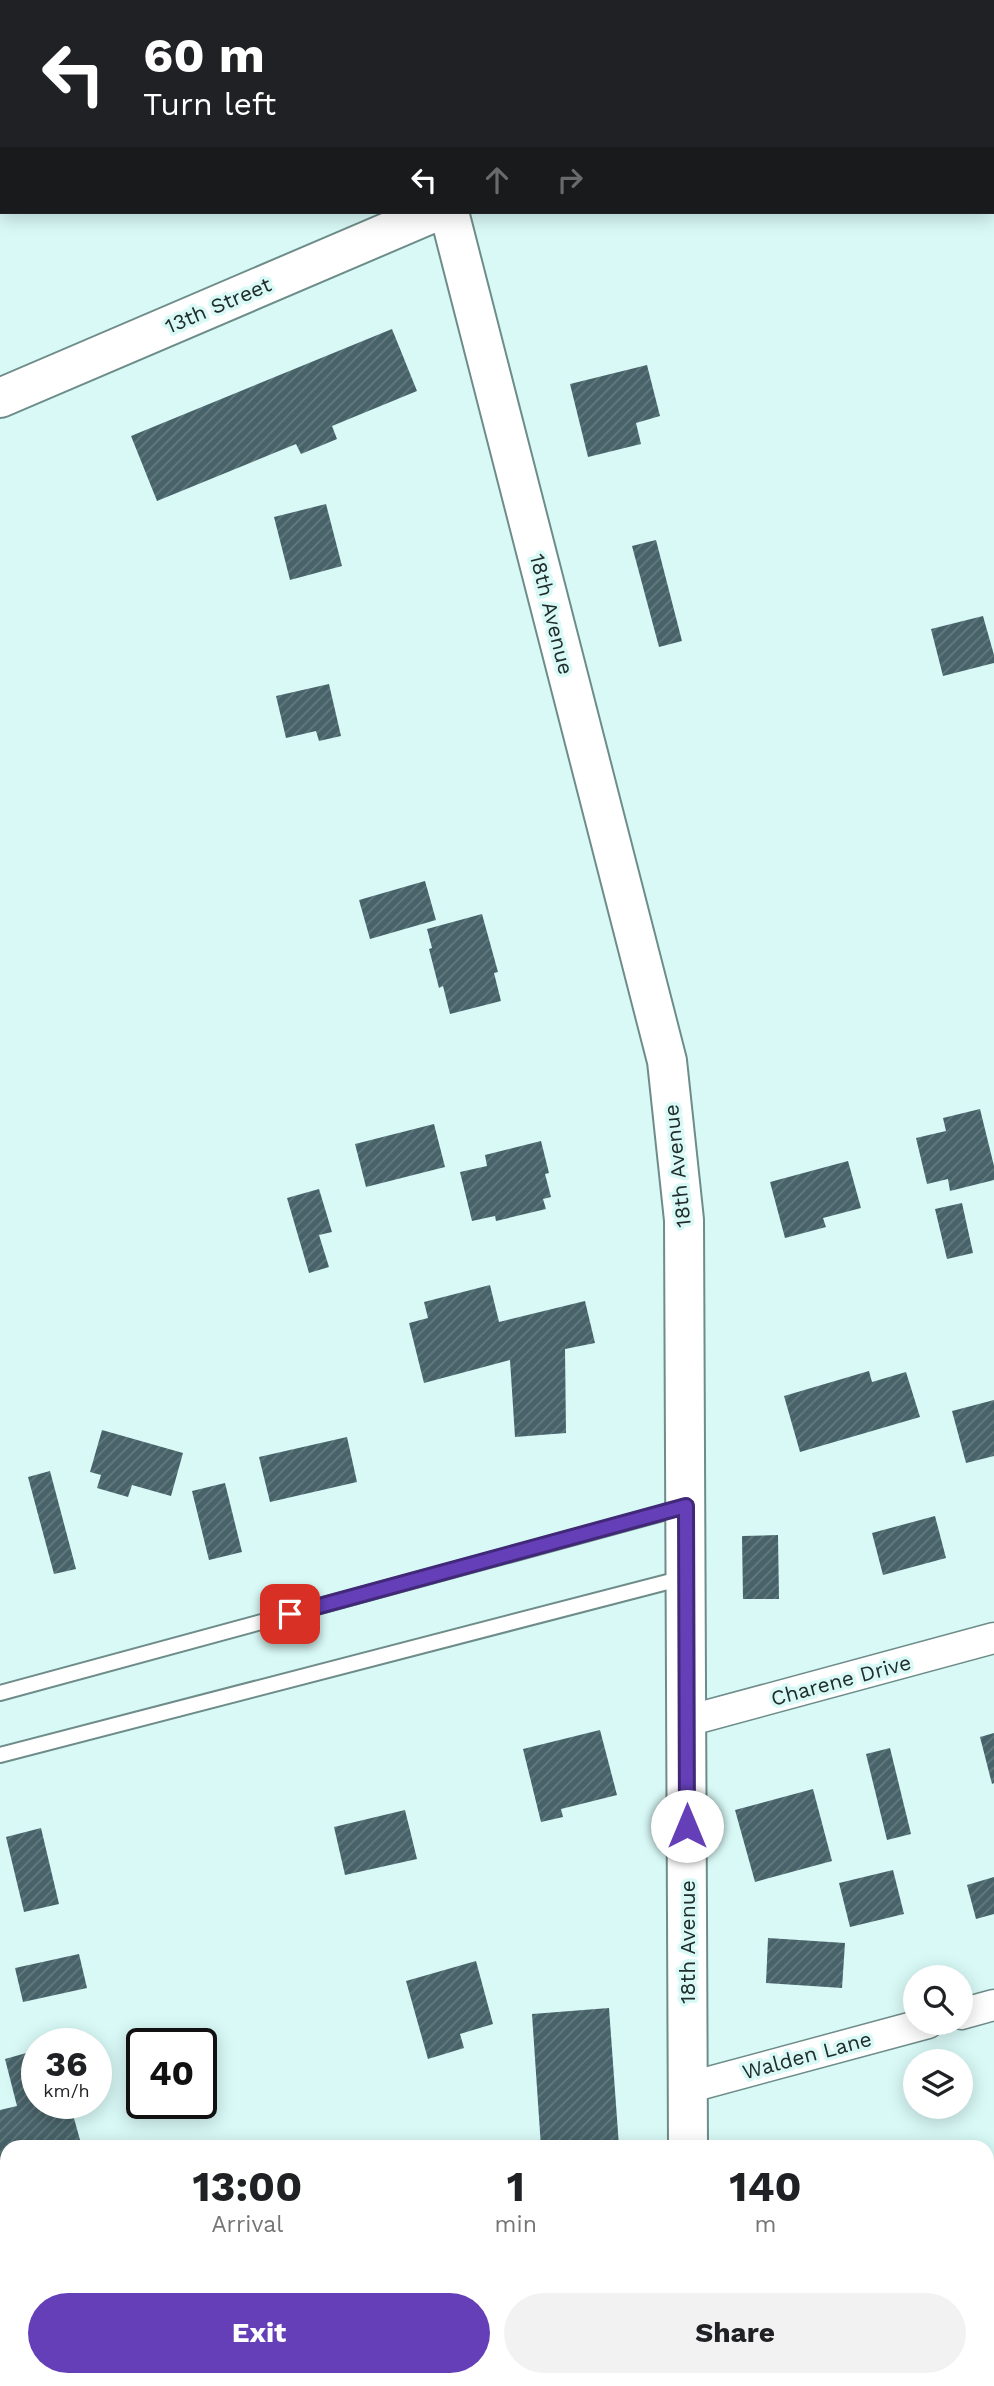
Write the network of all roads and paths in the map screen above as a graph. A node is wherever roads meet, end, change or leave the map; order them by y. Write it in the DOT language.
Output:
graph roads {
  1 [pos="430,214"];
  2 [pos="450,214"];
  3 [pos="0,398"];
  4 [pos="686,1506"];
  5 [pos="686,1577"];
  6 [pos="994,1638"];
  7 [pos="0,1693"];
  8 [pos="687,1721"];
  9 [pos="0,1755"];
  10 [pos="994,2005"];
  11 [pos="973,2011"];
  12 [pos="903,2030"];
  13 [pos="687,2088"];
  14 [pos="688,2140"];
  1 -- 3 [label="street, 13th Street"];
  2 -- 4 [label="street, 18th Avenue"];
  4 -- 5 [label="street, 18th Avenue"];
  4 -- 7 [label="lane"];
  5 -- 8 [label="street, 18th Avenue"];
  5 -- 9 [label="lane"];
  6 -- 8 [label="street, Charene Drive"];
  8 -- 13 [label="street, 18th Avenue"];
  10 -- 11 [label="street"];
  12 -- 13 [label="street, Walden Lane"];
  13 -- 14 [label="street, 18th Avenue"];
}
